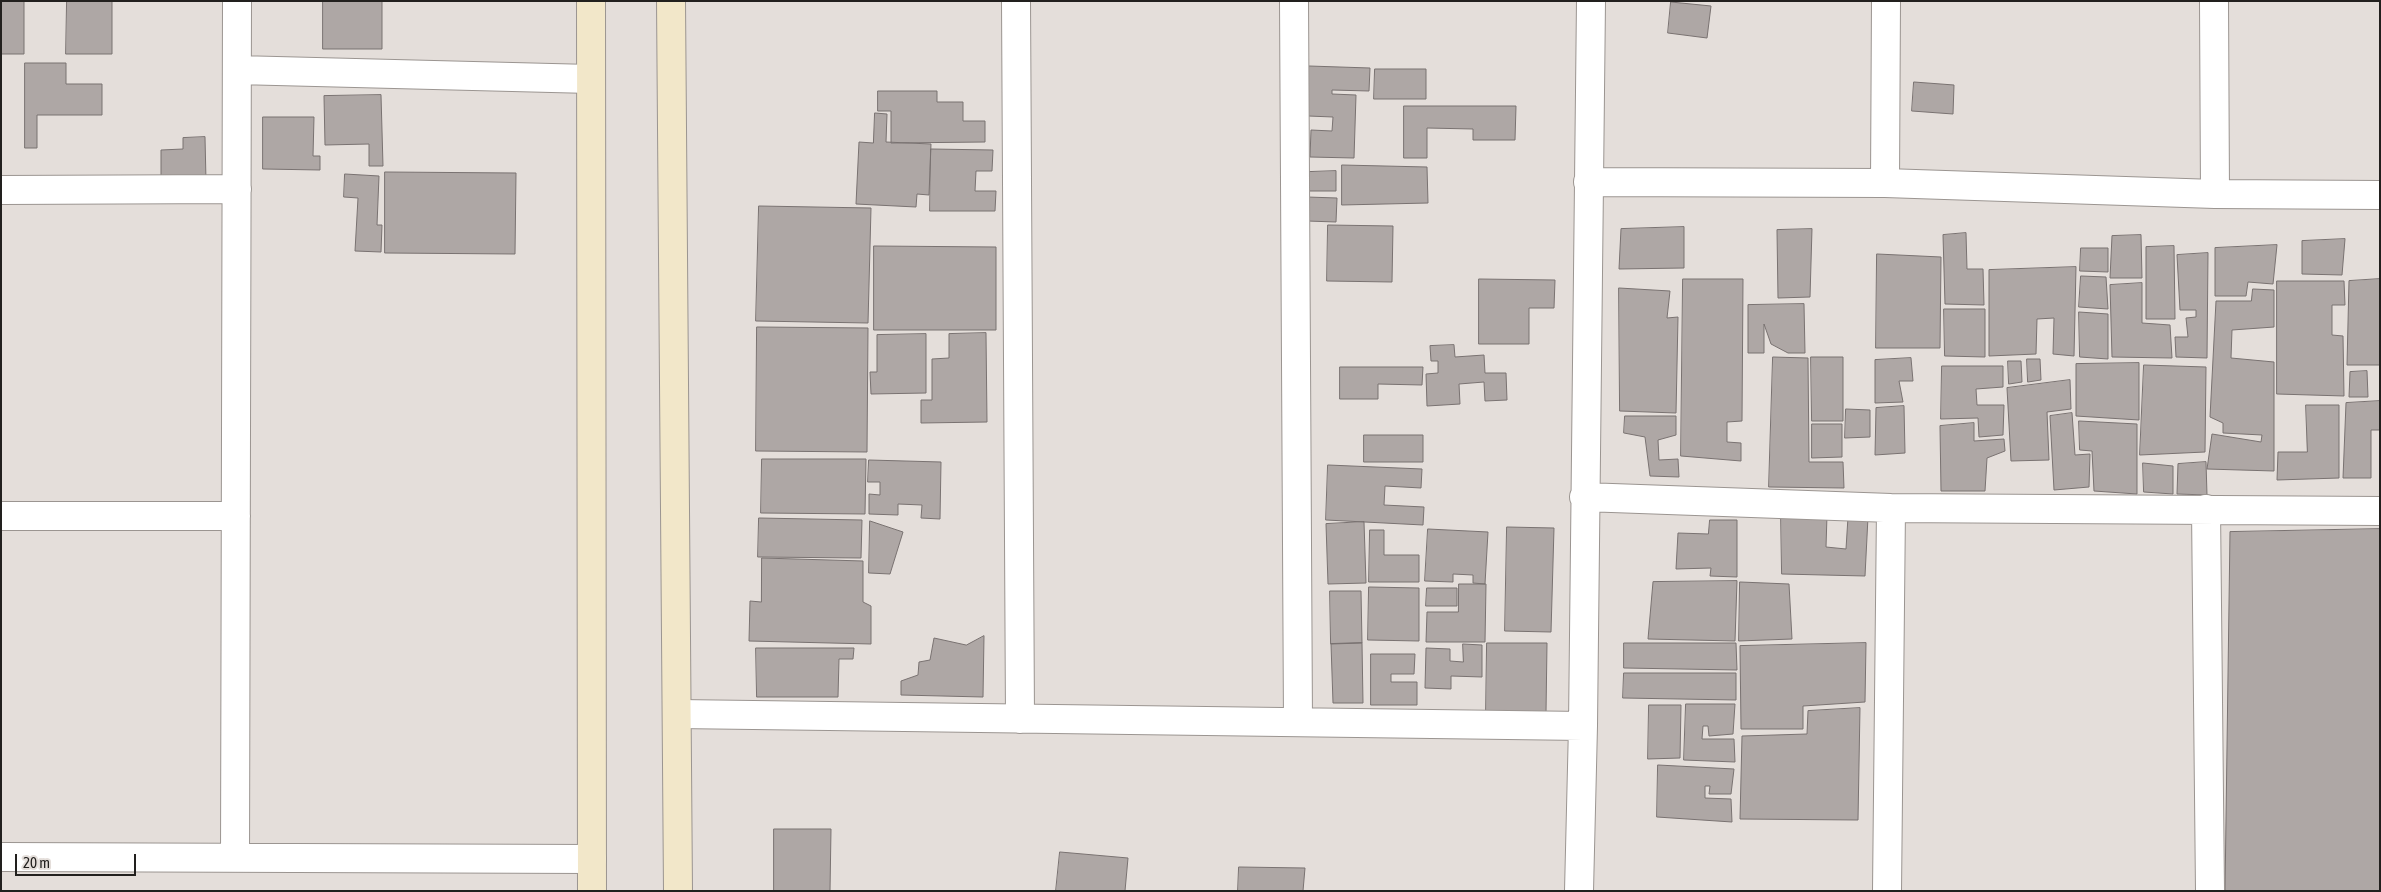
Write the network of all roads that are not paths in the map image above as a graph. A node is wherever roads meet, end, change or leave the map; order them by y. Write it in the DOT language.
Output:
graph roads {
  1 [pos="237,1"];
  2 [pos="591,1"];
  3 [pos="671,1"];
  4 [pos="1016,1"];
  5 [pos="1294,1"];
  6 [pos="1591,1"];
  7 [pos="1886,1"];
  8 [pos="2214,1"];
  9 [pos="237,70"];
  10 [pos="591,79"];
  11 [pos="1588,182"];
  12 [pos="1885,183"];
  13 [pos="237,189"];
  14 [pos="1,190"];
  15 [pos="2215,194"];
  16 [pos="2380,195"];
  17 [pos="1584,497"];
  18 [pos="1891,508"];
  19 [pos="2206,509"];
  20 [pos="2380,511"];
  21 [pos="1,516"];
  22 [pos="236,516"];
  23 [pos="678,714"];
  24 [pos="1020,719"];
  25 [pos="1298,722"];
  26 [pos="1583,726"];
  27 [pos="1,857"];
  28 [pos="235,858"];
  29 [pos="592,859"];
  30 [pos="592,891"];
  31 [pos="678,891"];
  32 [pos="1579,891"];
  33 [pos="1887,891"];
  34 [pos="2210,891"];
  1 -- 9 [label="street"];
  2 -- 10 [label="main road"];
  3 -- 23 [label="main road"];
  4 -- 24 [label="street"];
  5 -- 25 [label="street"];
  6 -- 11 [label="street"];
  7 -- 12 [label="street"];
  8 -- 15 [label="street"];
  9 -- 10 [label="street"];
  9 -- 13 [label="street"];
  10 -- 29 [label="main road"];
  11 -- 12 [label="street"];
  11 -- 17 [label="street"];
  12 -- 15 [label="street"];
  13 -- 14 [label="street"];
  13 -- 22 [label="street"];
  15 -- 16 [label="street"];
  17 -- 18 [label="street"];
  17 -- 26 [label="street"];
  18 -- 19 [label="street"];
  18 -- 33 [label="street"];
  19 -- 20 [label="street"];
  19 -- 34 [label="street"];
  21 -- 22 [label="street"];
  22 -- 28 [label="street"];
  23 -- 24 [label="street"];
  23 -- 31 [label="main road"];
  24 -- 25 [label="street"];
  25 -- 26 [label="street"];
  26 -- 32 [label="street"];
  27 -- 28 [label="street"];
  28 -- 29 [label="street"];
  29 -- 30 [label="main road"];
}
